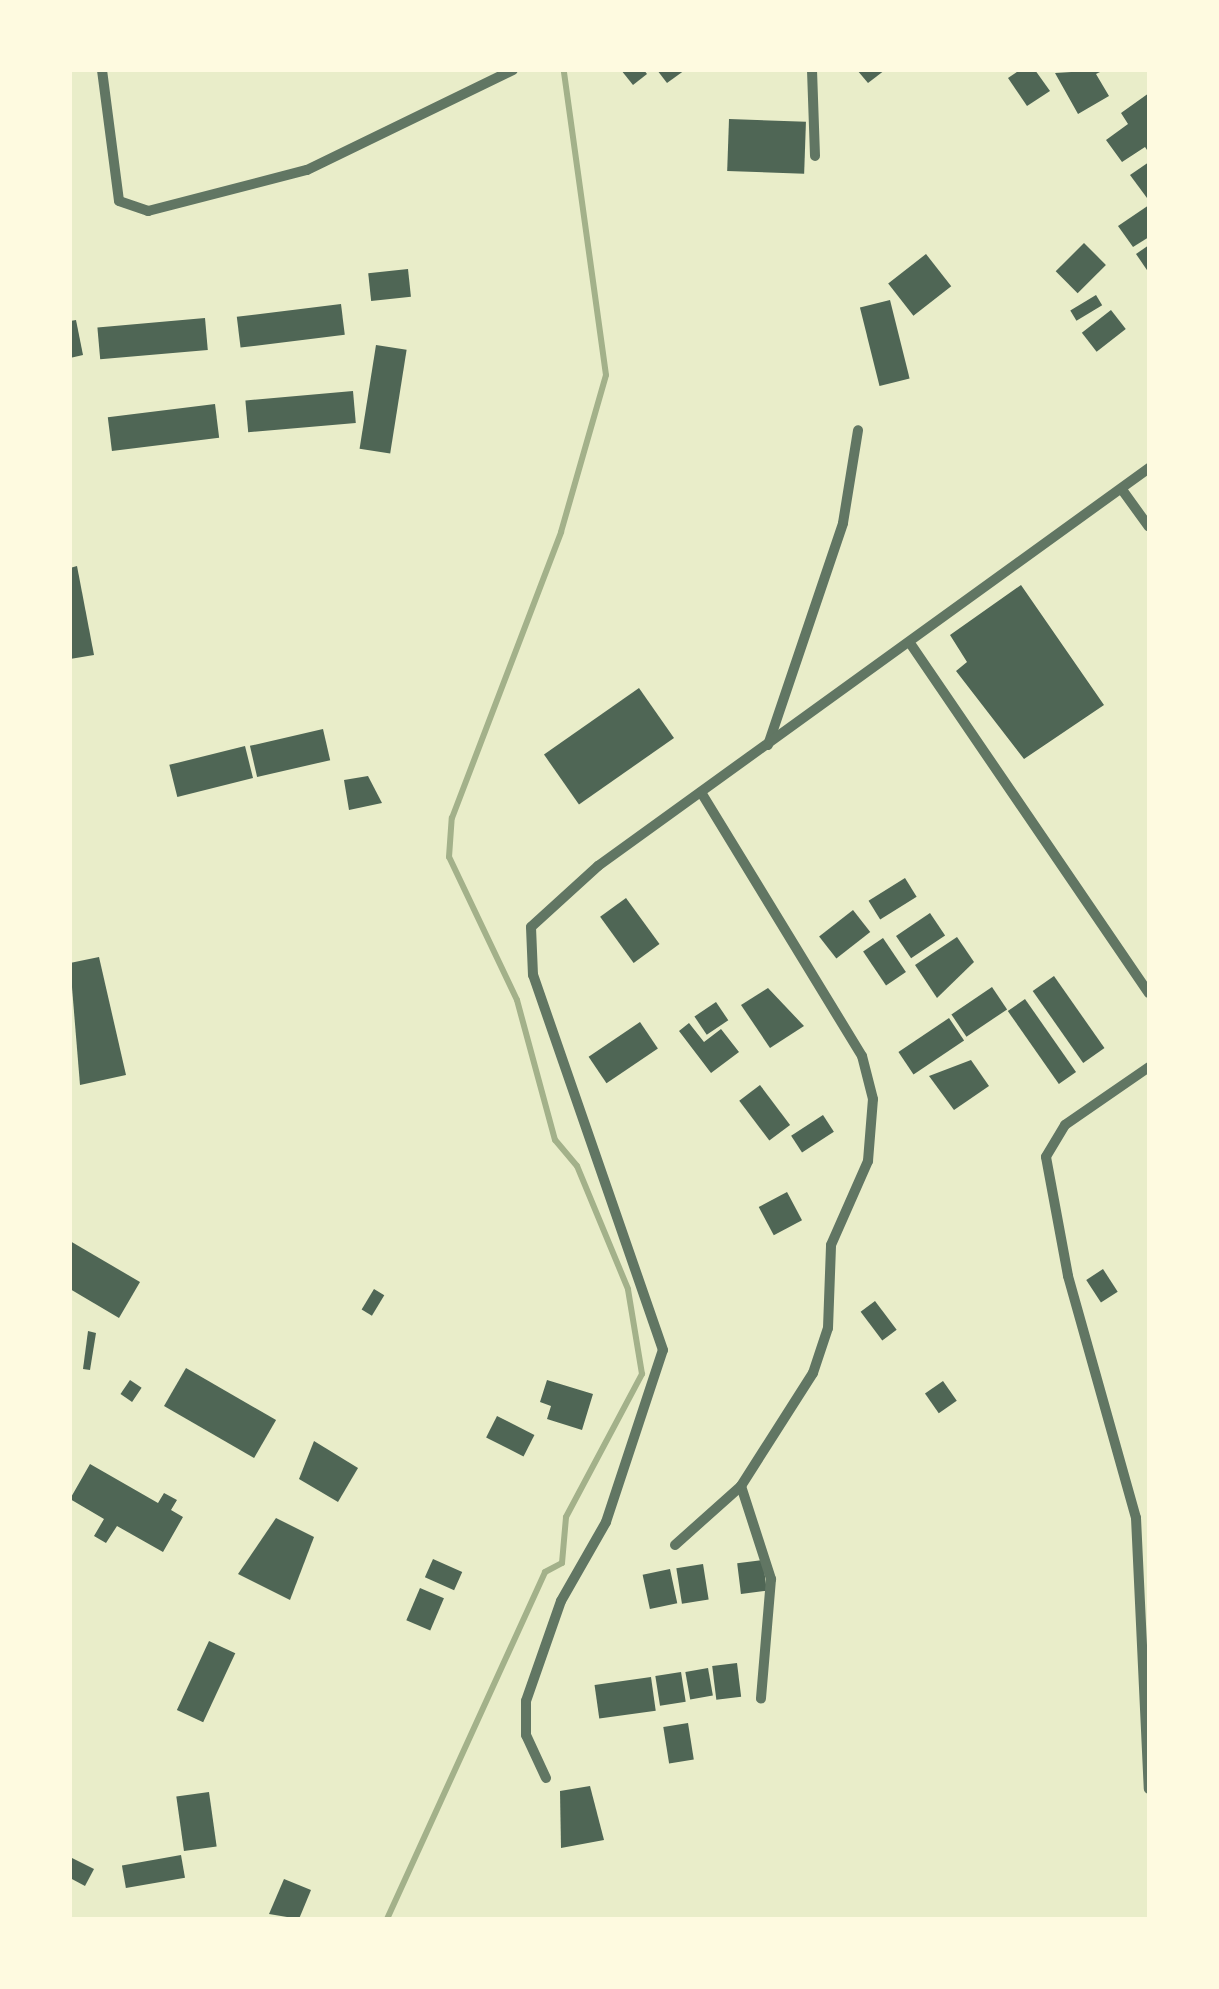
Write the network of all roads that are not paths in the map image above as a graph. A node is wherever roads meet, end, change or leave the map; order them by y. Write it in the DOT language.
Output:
graph roads {
  1 [pos="102,70"];
  2 [pos="513,70"];
  3 [pos="812,70"];
  4 [pos="815,156"];
  5 [pos="858,430"];
  6 [pos="1149,468"];
  7 [pos="1123,491"];
  8 [pos="1149,527"];
  9 [pos="912,646"];
  10 [pos="768,746"];
  11 [pos="701,792"];
  12 [pos="1149,993"];
  13 [pos="1149,1067"];
  14 [pos="741,1486"];
  15 [pos="675,1546"];
  16 [pos="762,1700"];
  17 [pos="546,1778"];
  18 [pos="1149,1789"];
  1 -- 2 [label="street"];
  3 -- 4 [label="street"];
  5 -- 10 [label="street"];
  6 -- 7 [label="street"];
  7 -- 8 [label="street"];
  7 -- 9 [label="street"];
  9 -- 10 [label="street"];
  9 -- 12 [label="street"];
  10 -- 11 [label="street"];
  11 -- 14 [label="street"];
  11 -- 17 [label="street"];
  13 -- 18 [label="street"];
  14 -- 15 [label="street"];
  14 -- 16 [label="street"];
}
